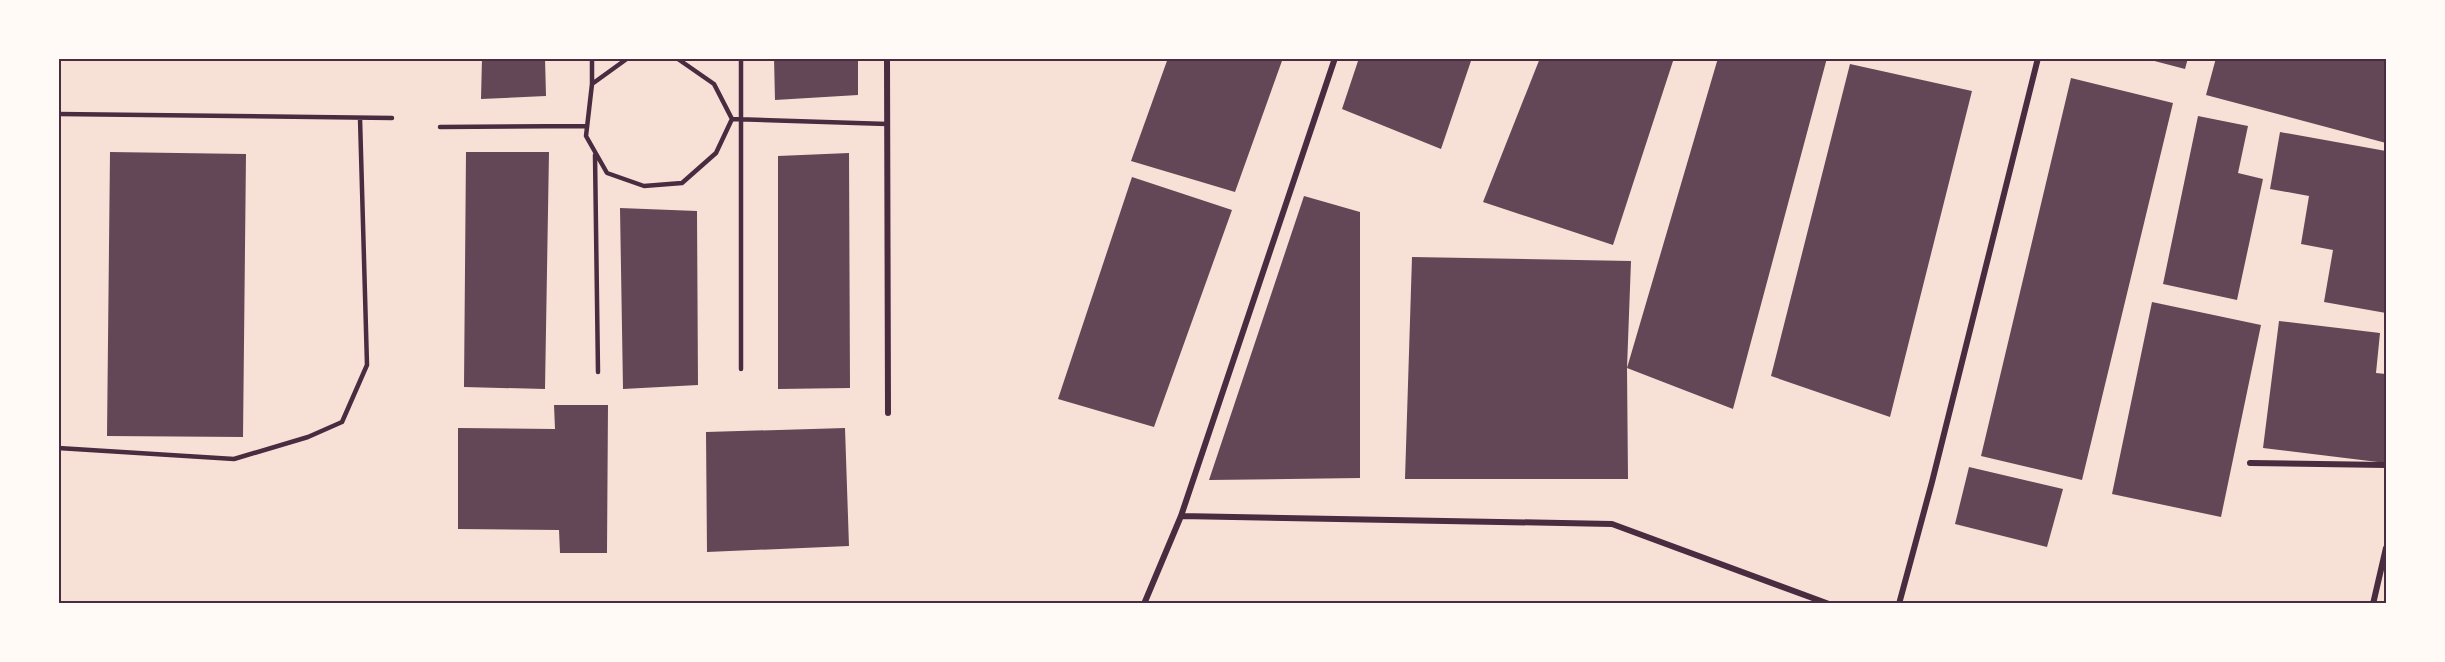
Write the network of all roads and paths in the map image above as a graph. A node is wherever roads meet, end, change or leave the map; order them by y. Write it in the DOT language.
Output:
graph roads {
  1 [pos="592,58"];
  2 [pos="628,58"];
  3 [pos="672,58"];
  4 [pos="741,58"];
  5 [pos="887,58"];
  6 [pos="1335,58"];
  7 [pos="2038,58"];
  8 [pos="592,84"];
  9 [pos="58,114"];
  10 [pos="360,118"];
  11 [pos="392,118"];
  12 [pos="732,119"];
  13 [pos="742,120"];
  14 [pos="887,124"];
  15 [pos="587,126"];
  16 [pos="440,127"];
  17 [pos="595,153"];
  18 [pos="741,369"];
  19 [pos="597,372"];
  20 [pos="888,413"];
  21 [pos="58,448"];
  22 [pos="2250,463"];
  23 [pos="2386,465"];
  24 [pos="1182,516"];
  25 [pos="2386,548"];
  26 [pos="1144,603"];
  27 [pos="1829,603"];
  28 [pos="1899,603"];
  29 [pos="2373,603"];
  1 -- 8 [label="lane"];
  2 -- 8 [label="lane"];
  3 -- 12 [label="lane"];
  4 -- 13 [label="lane"];
  5 -- 14 [label="street"];
  6 -- 24 [label="street"];
  7 -- 28 [label="street"];
  8 -- 15 [label="lane"];
  9 -- 10 [label="lane"];
  10 -- 11 [label="lane"];
  10 -- 21 [label="lane"];
  12 -- 13 [label="lane"];
  12 -- 17 [label="lane"];
  13 -- 14 [label="lane"];
  13 -- 18 [label="lane"];
  14 -- 20 [label="street"];
  15 -- 16 [label="lane"];
  15 -- 17 [label="lane"];
  17 -- 19 [label="lane"];
  22 -- 23 [label="street"];
  24 -- 26 [label="street"];
  24 -- 27 [label="street"];
  25 -- 29 [label="street"];
}
